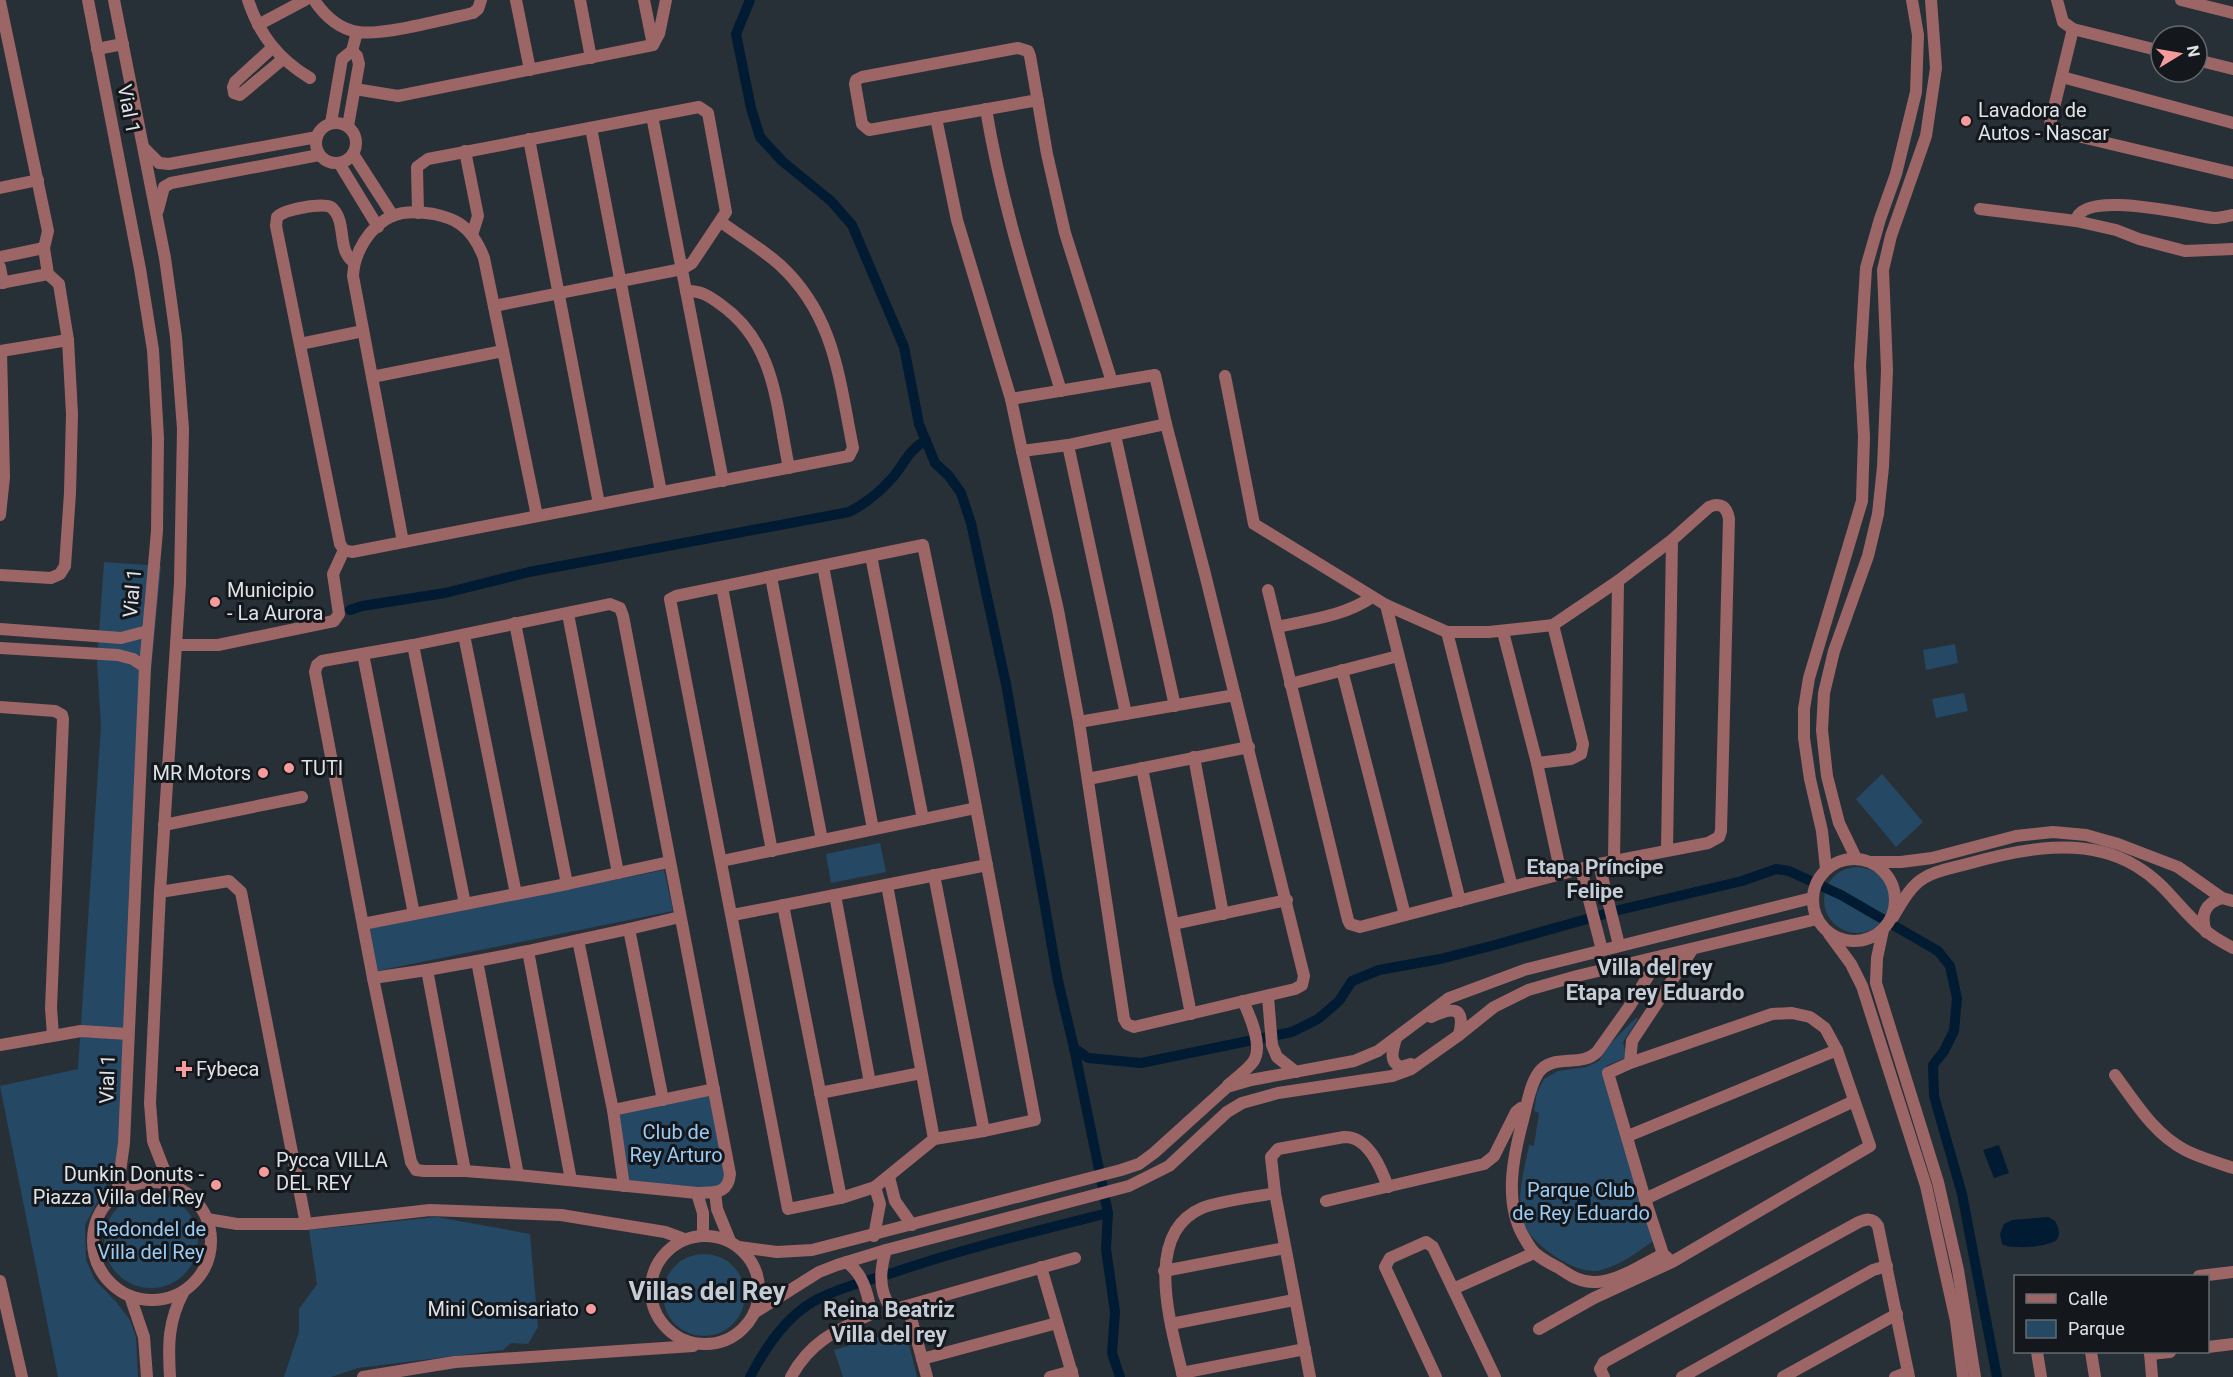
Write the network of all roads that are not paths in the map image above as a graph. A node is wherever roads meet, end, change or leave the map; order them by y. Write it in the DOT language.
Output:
graph roads {
  1 [pos="88,0"];
  2 [pos="114,0"];
  3 [pos="248,0"];
  4 [pos="305,0"];
  5 [pos="314,0"];
  6 [pos="481,0"];
  7 [pos="516,0"];
  8 [pos="580,0"];
  9 [pos="644,0"];
  10 [pos="666,0"];
  11 [pos="1912,0"];
  12 [pos="1931,0"];
  13 [pos="2057,0"];
  14 [pos="2181,0"];
  15 [pos="0,2"];
  16 [pos="2233,13"];
  17 [pos="258,25"];
  18 [pos="2073,29"];
  19 [pos="357,32"];
  20 [pos="123,44"];
  21 [pos="653,45"];
  22 [pos="272,48"];
  23 [pos="2149,48"];
  24 [pos="97,49"];
  25 [pos="352,51"];
  26 [pos="591,58"];
  27 [pos="283,59"];
  28 [pos="2209,63"];
  29 [pos="2233,69"];
  30 [pos="530,70"];
  31 [pos="2062,77"];
  32 [pos="310,78"];
  33 [pos="355,88"];
  34 [pos="1038,100"];
  35 [pos="986,109"];
  36 [pos="652,116"];
  37 [pos="936,118"];
  38 [pos="331,123"];
  39 [pos="2233,123"];
  40 [pos="348,126"];
  41 [pos="591,128"];
  42 [pos="316,137"];
  43 [pos="529,139"];
  44 [pos="144,147"];
  45 [pos="465,151"];
  46 [pos="353,154"];
  47 [pos="320,155"];
  48 [pos="339,163"];
  49 [pos="2233,173"];
  50 [pos="38,180"];
  51 [pos="0,188"];
  52 [pos="1980,208"];
  53 [pos="418,213"];
  54 [pos="157,214"];
  55 [pos="2233,214"];
  56 [pos="393,216"];
  57 [pos="2076,221"];
  58 [pos="721,222"];
  59 [pos="378,227"];
  60 [pos="472,235"];
  61 [pos="44,248"];
  62 [pos="2233,249"];
  63 [pos="0,258"];
  64 [pos="354,262"];
  65 [pos="0,267"];
  66 [pos="682,269"];
  67 [pos="48,274"];
  68 [pos="619,281"];
  69 [pos="2,283"];
  70 [pos="686,291"];
  71 [pos="559,293"];
  72 [pos="494,306"];
  73 [pos="363,331"];
  74 [pos="68,340"];
  75 [pos="300,344"];
  76 [pos="0,351"];
  77 [pos="504,351"];
  78 [pos="1225,376"];
  79 [pos="372,377"];
  80 [pos="1112,382"];
  81 [pos="1061,391"];
  82 [pos="1011,399"];
  83 [pos="1166,424"];
  84 [pos="1115,435"];
  85 [pos="1068,445"];
  86 [pos="1022,451"];
  87 [pos="789,468"];
  88 [pos="723,481"];
  89 [pos="661,492"];
  90 [pos="599,504"];
  91 [pos="0,515"];
  92 [pos="537,516"];
  93 [pos="1672,540"];
  94 [pos="403,542"];
  95 [pos="344,550"];
  96 [pos="871,556"];
  97 [pos="823,566"];
  98 [pos="0,575"];
  99 [pos="771,577"];
  100 [pos="1618,581"];
  101 [pos="722,587"];
  102 [pos="1268,590"];
  103 [pos="1372,597"];
  104 [pos="1386,605"];
  105 [pos="568,614"];
  106 [pos="515,623"];
  107 [pos="1553,625"];
  108 [pos="1277,627"];
  109 [pos="0,629"];
  110 [pos="148,631"];
  111 [pos="1447,632"];
  112 [pos="1503,632"];
  113 [pos="465,635"];
  114 [pos="177,645"];
  115 [pos="413,645"];
  116 [pos="0,648"];
  117 [pos="363,654"];
  118 [pos="1398,656"];
  119 [pos="145,667"];
  120 [pos="1342,670"];
  121 [pos="1290,684"];
  122 [pos="1235,695"];
  123 [pos="1175,706"];
  124 [pos="0,707"];
  125 [pos="1126,714"];
  126 [pos="1079,722"];
  127 [pos="1249,747"];
  128 [pos="1194,757"];
  129 [pos="1537,763"];
  130 [pos="1142,768"];
  131 [pos="1088,779"];
  132 [pos="302,797"];
  133 [pos="976,808"];
  134 [pos="923,819"];
  135 [pos="164,825"];
  136 [pos="873,829"];
  137 [pos="822,840"];
  138 [pos="1666,850"];
  139 [pos="772,851"];
  140 [pos="1856,858"];
  141 [pos="722,861"];
  142 [pos="1614,861"];
  143 [pos="669,862"];
  144 [pos="1871,862"];
  145 [pos="1599,864"];
  146 [pos="987,865"];
  147 [pos="1581,869"];
  148 [pos="1826,869"];
  149 [pos="618,873"];
  150 [pos="1561,874"];
  151 [pos="934,875"];
  152 [pos="567,884"];
  153 [pos="887,885"];
  154 [pos="1512,887"];
  155 [pos="160,892"];
  156 [pos="516,894"];
  157 [pos="835,895"];
  158 [pos="1606,895"];
  159 [pos="1812,898"];
  160 [pos="1589,899"];
  161 [pos="2228,899"];
  162 [pos="1287,900"];
  163 [pos="1460,901"];
  164 [pos="465,904"];
  165 [pos="783,905"];
  166 [pos="414,914"];
  167 [pos="1223,914"];
  168 [pos="733,915"];
  169 [pos="1405,915"];
  170 [pos="680,917"];
  171 [pos="1893,917"];
  172 [pos="1817,919"];
  173 [pos="363,924"];
  174 [pos="1174,924"];
  175 [pos="629,929"];
  176 [pos="1883,930"];
  177 [pos="2206,932"];
  178 [pos="1829,934"];
  179 [pos="578,940"];
  180 [pos="1619,945"];
  181 [pos="2233,948"];
  182 [pos="1602,950"];
  183 [pos="1692,950"];
  184 [pos="528,951"];
  185 [pos="1660,957"];
  186 [pos="477,961"];
  187 [pos="427,970"];
  188 [pos="373,978"];
  189 [pos="1646,980"];
  190 [pos="1665,992"];
  191 [pos="1268,997"];
  192 [pos="1243,1001"];
  193 [pos="1629,1006"];
  194 [pos="1191,1014"];
  195 [pos="1648,1018"];
  196 [pos="1410,1027"];
  197 [pos="128,1034"];
  198 [pos="52,1035"];
  199 [pos="1459,1035"];
  200 [pos="1396,1038"];
  201 [pos="0,1045"];
  202 [pos="1837,1050"];
  203 [pos="1437,1052"];
  204 [pos="1630,1063"];
  205 [pos="1296,1072"];
  206 [pos="921,1073"];
  207 [pos="2115,1075"];
  208 [pos="870,1083"];
  209 [pos="1227,1087"];
  210 [pos="714,1089"];
  211 [pos="820,1093"];
  212 [pos="663,1100"];
  213 [pos="1854,1101"];
  214 [pos="1526,1109"];
  215 [pos="613,1110"];
  216 [pos="984,1131"];
  217 [pos="1628,1136"];
  218 [pos="934,1139"];
  219 [pos="2233,1168"];
  220 [pos="465,1171"];
  221 [pos="518,1175"];
  222 [pos="889,1177"];
  223 [pos="571,1180"];
  224 [pos="170,1185"];
  225 [pos="624,1186"];
  226 [pos="875,1187"];
  227 [pos="1388,1187"];
  228 [pos="716,1192"];
  229 [pos="697,1193"];
  230 [pos="1275,1193"];
  231 [pos="117,1194"];
  232 [pos="841,1198"];
  233 [pos="1644,1199"];
  234 [pos="1326,1202"];
  235 [pos="207,1219"];
  236 [pos="306,1224"];
  237 [pos="912,1225"];
  238 [pos="703,1235"];
  239 [pos="874,1236"];
  240 [pos="684,1239"];
  241 [pos="734,1244"];
  242 [pos="1285,1248"];
  243 [pos="886,1250"];
  244 [pos="1534,1253"];
  245 [pos="1075,1258"];
  246 [pos="1667,1258"];
  247 [pos="846,1262"];
  248 [pos="1887,1266"];
  249 [pos="1041,1267"];
  250 [pos="1164,1271"];
  251 [pos="2233,1272"];
  252 [pos="2208,1275"];
  253 [pos="0,1281"];
  254 [pos="1453,1289"];
  255 [pos="185,1291"];
  256 [pos="130,1296"];
  257 [pos="1294,1300"];
  258 [pos="908,1307"];
  259 [pos="754,1313"];
  260 [pos="1897,1314"];
  261 [pos="1057,1323"];
  262 [pos="1172,1324"];
  263 [pos="1539,1329"];
  264 [pos="2233,1344"];
  265 [pos="704,1345"];
  266 [pos="2209,1347"];
  267 [pos="1305,1349"];
  268 [pos="2037,1353"];
  269 [pos="2091,1353"];
  270 [pos="2150,1353"];
  271 [pos="922,1359"];
  272 [pos="1072,1374"];
  273 [pos="1183,1375"];
  274 [pos="1908,1375"];
  275 [pos="22,1377"];
  276 [pos="147,1377"];
  277 [pos="170,1377"];
  278 [pos="363,1377"];
  279 [pos="791,1377"];
  280 [pos="927,1377"];
  281 [pos="1050,1377"];
  282 [pos="1310,1377"];
  283 [pos="1436,1377"];
  284 [pos="1495,1377"];
  285 [pos="1604,1377"];
  286 [pos="1682,1377"];
  287 [pos="1783,1377"];
  288 [pos="1895,1377"];
  289 [pos="1963,1377"];
  290 [pos="1975,1377"];
  291 [pos="2041,1377"];
  292 [pos="2095,1377"];
  293 [pos="2152,1377"];
  1 -- 24 [label="street, Vial 1"];
  2 -- 20 [label="street, Vial 1"];
  3 -- 17 [label="street"];
  4 -- 17 [label="street"];
  5 -- 19 [label="street"];
  6 -- 19 [label="street"];
  7 -- 30 [label="street"];
  8 -- 26 [label="street"];
  9 -- 21 [label="street"];
  10 -- 21 [label="street"];
  11 -- 148 [label="street"];
  12 -- 140 [label="street"];
  13 -- 18 [label="street"];
  14 -- 16 [label="street"];
  15 -- 50 [label="street"];
  17 -- 22 [label="street"];
  18 -- 23 [label="street"];
  18 -- 31 [label="street"];
  19 -- 25 [label="street"];
  20 -- 24 [label="street"];
  20 -- 44 [label="street, Vial 1"];
  21 -- 26 [label="street"];
  22 -- 27 [label="street"];
  22 -- 27 [label="street"];
  24 -- 110 [label="street, Vial 1"];
  25 -- 33 [label="street"];
  25 -- 38 [label="street"];
  26 -- 30 [label="street"];
  27 -- 32 [label="street"];
  28 -- 29 [label="street"];
  30 -- 33 [label="street"];
  31 -- 39 [label="street"];
  31 -- 49 [label="street"];
  33 -- 40 [label="street"];
  34 -- 35 [label="street"];
  34 -- 37 [label="street"];
  34 -- 80 [label="street"];
  35 -- 37 [label="street"];
  35 -- 81 [label="street"];
  36 -- 41 [label="street"];
  36 -- 58 [label="street"];
  36 -- 66 [label="street"];
  37 -- 82 [label="street"];
  38 -- 40 [label="street"];
  38 -- 42 [label="street"];
  40 -- 46 [label="street"];
  41 -- 43 [label="street"];
  41 -- 68 [label="street"];
  42 -- 44 [label="street"];
  42 -- 47 [label="street"];
  43 -- 45 [label="street"];
  43 -- 71 [label="street"];
  44 -- 54 [label="street, Vial 1"];
  45 -- 53 [label="street"];
  45 -- 60 [label="street"];
  46 -- 48 [label="street"];
  46 -- 56 [label="street"];
  47 -- 48 [label="street"];
  47 -- 54 [label="street"];
  48 -- 59 [label="street"];
  50 -- 51 [label="street"];
  50 -- 61 [label="street"];
  52 -- 57 [label="street"];
  53 -- 56 [label="street"];
  53 -- 60 [label="street"];
  54 -- 114 [label="street, Vial 1"];
  55 -- 57 [label="street"];
  56 -- 59 [label="street"];
  57 -- 62 [label="street"];
  58 -- 66 [label="street"];
  58 -- 87 [label="street"];
  59 -- 64 [label="street"];
  60 -- 72 [label="street"];
  61 -- 63 [label="street"];
  61 -- 67 [label="street"];
  64 -- 73 [label="street"];
  64 -- 75 [label="street"];
  65 -- 69 [label="street"];
  66 -- 68 [label="street"];
  66 -- 70 [label="street"];
  67 -- 69 [label="street"];
  67 -- 74 [label="street"];
  68 -- 71 [label="street"];
  68 -- 89 [label="street"];
  70 -- 87 [label="street"];
  70 -- 88 [label="street"];
  71 -- 72 [label="street"];
  71 -- 90 [label="street"];
  72 -- 77 [label="street"];
  73 -- 75 [label="street"];
  73 -- 79 [label="street"];
  74 -- 76 [label="street"];
  74 -- 98 [label="street"];
  75 -- 95 [label="street"];
  76 -- 91 [label="street"];
  77 -- 79 [label="street"];
  77 -- 92 [label="street"];
  78 -- 103 [label="street"];
  79 -- 94 [label="street"];
  80 -- 81 [label="street"];
  80 -- 83 [label="street"];
  81 -- 82 [label="street"];
  82 -- 86 [label="street"];
  83 -- 84 [label="street"];
  83 -- 122 [label="street"];
  84 -- 85 [label="street"];
  84 -- 123 [label="street"];
  85 -- 86 [label="street"];
  85 -- 125 [label="street"];
  86 -- 126 [label="street"];
  87 -- 88 [label="street"];
  88 -- 89 [label="street"];
  89 -- 90 [label="street"];
  90 -- 92 [label="street"];
  92 -- 94 [label="street"];
  93 -- 100 [label="street"];
  93 -- 138 [label="street"];
  93 -- 138 [label="street"];
  94 -- 95 [label="street"];
  95 -- 114 [label="street"];
  96 -- 97 [label="street"];
  96 -- 133 [label="street"];
  96 -- 134 [label="street"];
  97 -- 99 [label="street"];
  97 -- 136 [label="street"];
  99 -- 101 [label="street"];
  99 -- 137 [label="street"];
  100 -- 107 [label="street"];
  100 -- 142 [label="street"];
  101 -- 139 [label="street"];
  101 -- 141 [label="street"];
  102 -- 108 [label="street"];
  103 -- 104 [label="street"];
  103 -- 108 [label="street"];
  104 -- 111 [label="street"];
  104 -- 118 [label="street"];
  105 -- 106 [label="street"];
  105 -- 143 [label="street"];
  105 -- 149 [label="street"];
  106 -- 113 [label="street"];
  106 -- 152 [label="street"];
  107 -- 112 [label="street"];
  107 -- 129 [label="street"];
  108 -- 121 [label="street"];
  109 -- 110 [label="street"];
  110 -- 119 [label="street, Vial 1"];
  111 -- 112 [label="street"];
  111 -- 154 [label="street"];
  112 -- 129 [label="street"];
  113 -- 115 [label="street"];
  113 -- 156 [label="street"];
  114 -- 135 [label="street, Vial 1"];
  115 -- 117 [label="street"];
  115 -- 164 [label="street"];
  116 -- 119 [label="street"];
  117 -- 166 [label="street"];
  117 -- 173 [label="street"];
  118 -- 120 [label="street"];
  118 -- 163 [label="street"];
  119 -- 197 [label="street, Vial 1"];
  120 -- 121 [label="street"];
  120 -- 169 [label="street"];
  121 -- 169 [label="street"];
  122 -- 123 [label="street"];
  122 -- 127 [label="street"];
  123 -- 125 [label="street"];
  124 -- 198 [label="street"];
  125 -- 126 [label="street"];
  126 -- 131 [label="street"];
  127 -- 128 [label="street"];
  127 -- 162 [label="street"];
  128 -- 130 [label="street"];
  128 -- 167 [label="street"];
  129 -- 150 [label="street"];
  130 -- 131 [label="street"];
  130 -- 174 [label="street"];
  131 -- 194 [label="street"];
  132 -- 135 [label="street"];
  133 -- 134 [label="street"];
  133 -- 146 [label="street"];
  134 -- 136 [label="street"];
  135 -- 155 [label="street, Vial 1"];
  136 -- 137 [label="street"];
  137 -- 139 [label="street"];
  138 -- 142 [label="street"];
  139 -- 141 [label="street"];
  140 -- 144 [label="street"];
  140 -- 148 [label="street"];
  141 -- 168 [label="street"];
  142 -- 145 [label="street"];
  143 -- 149 [label="street"];
  143 -- 170 [label="street"];
  144 -- 161 [label="street"];
  144 -- 171 [label="street"];
  145 -- 147 [label="street"];
  145 -- 158 [label="street"];
  146 -- 151 [label="street"];
  146 -- 216 [label="street"];
  147 -- 150 [label="street"];
  147 -- 160 [label="street"];
  148 -- 159 [label="street"];
  149 -- 152 [label="street"];
  150 -- 154 [label="street"];
  151 -- 153 [label="street"];
  151 -- 216 [label="street"];
  152 -- 156 [label="street"];
  153 -- 157 [label="street"];
  153 -- 206 [label="street"];
  154 -- 163 [label="street"];
  155 -- 224 [label="street, Vial 1"];
  155 -- 236 [label="street"];
  156 -- 164 [label="street"];
  157 -- 165 [label="street"];
  157 -- 208 [label="street"];
  158 -- 160 [label="street"];
  158 -- 180 [label="street"];
  159 -- 172 [label="street"];
  159 -- 180 [label="street"];
  160 -- 182 [label="street"];
  161 -- 177 [label="street"];
  162 -- 167 [label="street"];
  162 -- 191 [label="street"];
  163 -- 169 [label="street"];
  164 -- 166 [label="street"];
  165 -- 168 [label="street"];
  165 -- 211 [label="street"];
  166 -- 173 [label="street"];
  167 -- 174 [label="street"];
  168 -- 232 [label="street"];
  170 -- 175 [label="street"];
  170 -- 210 [label="street"];
  171 -- 176 [label="street"];
  171 -- 177 [label="street"];
  172 -- 178 [label="street"];
  172 -- 183 [label="street"];
  173 -- 188 [label="street"];
  174 -- 194 [label="street"];
  175 -- 179 [label="street"];
  175 -- 212 [label="street"];
  176 -- 178 [label="street"];
  176 -- 290 [label="street"];
  177 -- 181 [label="street"];
  178 -- 289 [label="street"];
  179 -- 184 [label="street"];
  179 -- 215 [label="street"];
  180 -- 182 [label="street"];
  182 -- 196 [label="street"];
  183 -- 185 [label="street"];
  183 -- 190 [label="street"];
  184 -- 186 [label="street"];
  184 -- 223 [label="street"];
  185 -- 189 [label="street"];
  185 -- 199 [label="street"];
  186 -- 187 [label="street"];
  186 -- 221 [label="street"];
  187 -- 188 [label="street"];
  187 -- 220 [label="street"];
  188 -- 220 [label="street"];
  189 -- 190 [label="street"];
  189 -- 193 [label="street"];
  190 -- 195 [label="street"];
  191 -- 192 [label="street"];
  191 -- 205 [label="street"];
  192 -- 194 [label="street"];
  192 -- 209 [label="street"];
  193 -- 195 [label="street"];
  193 -- 214 [label="street"];
  195 -- 204 [label="street"];
  196 -- 199 [label="street"];
  196 -- 200 [label="street"];
  197 -- 198 [label="street"];
  197 -- 231 [label="street, Vial 1"];
  198 -- 201 [label="street"];
  199 -- 203 [label="street"];
  200 -- 203 [label="street"];
  200 -- 205 [label="street"];
  202 -- 204 [label="street"];
  202 -- 213 [label="street"];
  202 -- 217 [label="street"];
  203 -- 243 [label="street"];
  204 -- 217 [label="street"];
  205 -- 209 [label="street"];
  206 -- 208 [label="street"];
  206 -- 218 [label="street"];
  207 -- 219 [label="street"];
  208 -- 211 [label="street"];
  209 -- 237 [label="street"];
  210 -- 212 [label="street"];
  210 -- 228 [label="street"];
  211 -- 232 [label="street"];
  212 -- 215 [label="street"];
  213 -- 233 [label="street"];
  213 -- 246 [label="street"];
  214 -- 227 [label="street"];
  214 -- 244 [label="street"];
  215 -- 225 [label="street"];
  216 -- 218 [label="street"];
  217 -- 233 [label="street"];
  218 -- 222 [label="street"];
  220 -- 221 [label="street"];
  221 -- 223 [label="street"];
  222 -- 226 [label="street"];
  222 -- 237 [label="street"];
  223 -- 225 [label="street"];
  224 -- 231 [label="street"];
  224 -- 235 [label="street"];
  225 -- 229 [label="street"];
  226 -- 232 [label="street"];
  226 -- 239 [label="street"];
  227 -- 230 [label="street"];
  227 -- 234 [label="street"];
  228 -- 229 [label="street"];
  228 -- 241 [label="street"];
  229 -- 238 [label="street"];
  230 -- 242 [label="street"];
  230 -- 250 [label="street"];
  231 -- 256 [label="street"];
  233 -- 246 [label="street"];
  235 -- 236 [label="street"];
  235 -- 255 [label="street"];
  236 -- 240 [label="street"];
  237 -- 239 [label="street"];
  238 -- 240 [label="street"];
  238 -- 241 [label="street"];
  239 -- 241 [label="street"];
  240 -- 265 [label="street"];
  241 -- 259 [label="street"];
  242 -- 250 [label="street"];
  242 -- 257 [label="street"];
  243 -- 247 [label="street"];
  243 -- 258 [label="street"];
  244 -- 246 [label="street"];
  244 -- 254 [label="street"];
  245 -- 249 [label="street"];
  246 -- 263 [label="street"];
  247 -- 259 [label="street"];
  247 -- 279 [label="street"];
  248 -- 260 [label="street"];
  248 -- 285 [label="street"];
  248 -- 286 [label="street"];
  249 -- 258 [label="street"];
  249 -- 261 [label="street"];
  250 -- 262 [label="street"];
  251 -- 252 [label="street"];
  253 -- 275 [label="street"];
  254 -- 283 [label="street"];
  254 -- 284 [label="street"];
  255 -- 256 [label="street"];
  255 -- 277 [label="street"];
  256 -- 276 [label="street"];
  257 -- 262 [label="street"];
  257 -- 267 [label="street"];
  258 -- 271 [label="street"];
  259 -- 265 [label="street"];
  260 -- 274 [label="street"];
  260 -- 287 [label="street"];
  261 -- 271 [label="street"];
  261 -- 272 [label="street"];
  262 -- 273 [label="street"];
  264 -- 266 [label="street"];
  265 -- 278 [label="street"];
  267 -- 273 [label="street"];
  267 -- 282 [label="street"];
  268 -- 291 [label="street"];
  269 -- 292 [label="street"];
  270 -- 293 [label="street"];
  271 -- 280 [label="street"];
  272 -- 281 [label="street"];
  274 -- 288 [label="street"];
}
